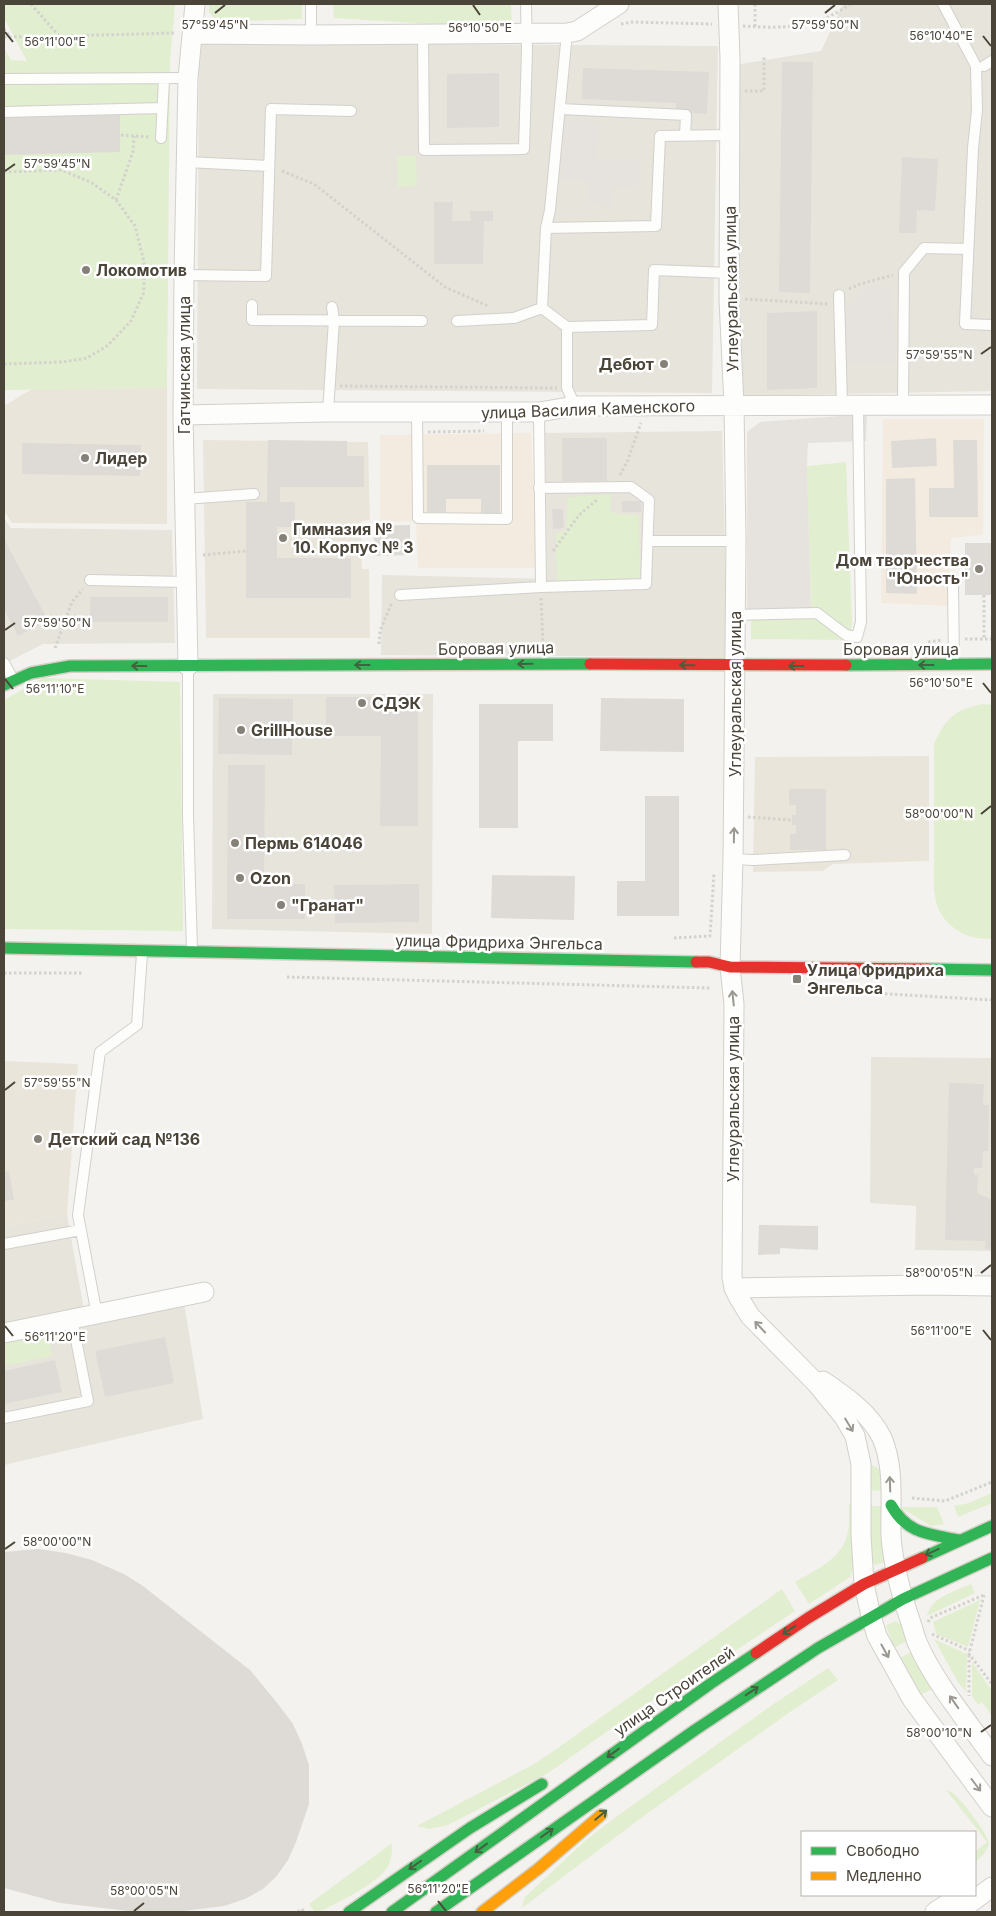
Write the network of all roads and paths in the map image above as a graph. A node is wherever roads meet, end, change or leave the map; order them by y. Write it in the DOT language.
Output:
graph roads {
  1 [pos="31,4"];
  2 [pos="196,4"];
  3 [pos="311,4"];
  4 [pos="526,4"];
  5 [pos="619,4"];
  6 [pos="728,4"];
  7 [pos="755,4"];
  8 [pos="943,4"];
  9 [pos="755,27"];
  10 [pos="4,29"];
  11 [pos="527,33"];
  12 [pos="566,33"];
  13 [pos="192,34"];
  14 [pos="424,34"];
  15 [pos="311,35"];
  16 [pos="60,36"];
  17 [pos="4,37"];
  18 [pos="10,37"];
  19 [pos="764,55"];
  20 [pos="188,78"];
  21 [pos="4,79"];
  22 [pos="164,80"];
  23 [pos="744,91"];
  24 [pos="162,108"];
  25 [pos="560,109"];
  26 [pos="351,111"];
  27 [pos="4,112"];
  28 [pos="729,134"];
  29 [pos="134,136"];
  30 [pos="685,136"];
  31 [pos="161,138"];
  32 [pos="186,162"];
  33 [pos="269,166"];
  34 [pos="4,172"];
  35 [pos="116,200"];
  36 [pos="546,228"];
  37 [pos="968,249"];
  38 [pos="904,272"];
  39 [pos="729,273"];
  40 [pos="184,275"];
  41 [pos="839,295"];
  42 [pos="729,299"];
  43 [pos="252,306"];
  44 [pos="332,307"];
  45 [pos="542,308"];
  46 [pos="514,318"];
  47 [pos="334,320"];
  48 [pos="422,321"];
  49 [pos="457,321"];
  50 [pos="992,325"];
  51 [pos="567,327"];
  52 [pos="4,364"];
  53 [pos="330,386"];
  54 [pos="567,388"];
  55 [pos="850,404"];
  56 [pos="903,404"];
  57 [pos="734,405"];
  58 [pos="992,405"];
  59 [pos="575,406"];
  60 [pos="328,412"];
  61 [pos="417,412"];
  62 [pos="539,412"];
  63 [pos="183,415"];
  64 [pos="507,421"];
  65 [pos="418,432"];
  66 [pos="539,488"];
  67 [pos="254,494"];
  68 [pos="184,499"];
  69 [pos="649,541"];
  70 [pos="736,541"];
  71 [pos="246,551"];
  72 [pos="200,555"];
  73 [pos="90,580"];
  74 [pos="186,582"];
  75 [pos="953,584"];
  76 [pos="541,587"];
  77 [pos="400,595"];
  78 [pos="984,595"];
  79 [pos="736,615"];
  80 [pos="984,639"];
  81 [pos="543,648"];
  82 [pos="379,649"];
  83 [pos="54,654"];
  84 [pos="4,663"];
  85 [pos="992,664"];
  86 [pos="954,665"];
  87 [pos="188,666"];
  88 [pos="736,666"];
  89 [pos="9,683"];
  90 [pos="745,817"];
  91 [pos="792,820"];
  92 [pos="845,855"];
  93 [pos="733,859"];
  94 [pos="4,948"];
  95 [pos="142,952"];
  96 [pos="192,952"];
  97 [pos="730,967"];
  98 [pos="992,970"];
  99 [pos="4,973"];
  100 [pos="92,973"];
  101 [pos="280,977"];
  102 [pos="710,988"];
  103 [pos="848,991"];
  104 [pos="992,1000"];
  105 [pos="81,1230"];
  106 [pos="4,1244"];
  107 [pos="992,1286"];
  108 [pos="734,1288"];
  109 [pos="204,1292"];
  110 [pos="97,1315"];
  111 [pos="72,1319"];
  112 [pos="4,1333"];
  113 [pos="794,1362"];
  114 [pos="4,1418"];
  115 [pos="992,1482"];
  116 [pos="909,1498"];
  117 [pos="891,1506"];
  118 [pos="992,1526"];
  119 [pos="960,1540"];
  120 [pos="992,1558"];
  121 [pos="895,1569"];
  122 [pos="864,1584"];
  123 [pos="903,1599"];
  124 [pos="871,1616"];
  125 [pos="927,1624"];
  126 [pos="917,1642"];
  127 [pos="969,1652"];
  128 [pos="710,1684"];
  129 [pos="992,1684"];
  130 [pos="969,1698"];
  131 [pos="728,1706"];
  132 [pos="593,1753"];
  133 [pos="992,1756"];
  134 [pos="552,1778"];
  135 [pos="633,1788"];
  136 [pos="611,1806"];
  137 [pos="992,1807"];
  138 [pos="992,1871"];
  139 [pos="976,1884"];
  140 [pos="992,1887"];
  141 [pos="959,1896"];
  142 [pos="298,1912"];
  143 [pos="304,1912"];
  144 [pos="349,1912"];
  145 [pos="392,1912"];
  146 [pos="436,1912"];
  147 [pos="482,1912"];
  148 [pos="935,1912"];
  149 [pos="958,1912"];
  1 -- 16 [label="path"];
  2 -- 13 [label="street, Гатчинская улица"];
  3 -- 15 [label="lane"];
  4 -- 11 [label="lane"];
  5 -- 12 [label="street"];
  6 -- 28 [label="street, Углеуральская улица"];
  7 -- 9 [label="path"];
  8 -- 37 [label="lane"];
  10 -- 18 [label="path"];
  11 -- 12 [label="street"];
  11 -- 14 [label="street"];
  11 -- 14 [label="lane"];
  12 -- 25 [label="lane"];
  13 -- 15 [label="street"];
  13 -- 16 [label="path"];
  13 -- 20 [label="street, Гатчинская улица"];
  14 -- 15 [label="street"];
  16 -- 18 [label="path"];
  17 -- 18 [label="path"];
  19 -- 23 [label="path"];
  20 -- 22 [label="lane"];
  20 -- 32 [label="street, Гатчинская улица"];
  21 -- 22 [label="lane"];
  22 -- 24 [label="lane"];
  24 -- 27 [label="lane"];
  24 -- 31 [label="lane"];
  25 -- 30 [label="lane"];
  25 -- 36 [label="lane"];
  26 -- 33 [label="lane"];
  28 -- 30 [label="lane"];
  28 -- 39 [label="street, Углеуральская улица"];
  29 -- 35 [label="path"];
  30 -- 36 [label="lane"];
  32 -- 33 [label="lane"];
  32 -- 40 [label="street, Гатчинская улица"];
  33 -- 40 [label="lane"];
  33 -- 46 [label="path"];
  34 -- 35 [label="path"];
  35 -- 52 [label="path"];
  36 -- 45 [label="lane"];
  37 -- 38 [label="lane"];
  37 -- 50 [label="lane"];
  38 -- 41 [label="path"];
  38 -- 56 [label="lane"];
  39 -- 42 [label="street, Углеуральская улица"];
  39 -- 51 [label="lane"];
  40 -- 63 [label="street, Гатчинская улица"];
  41 -- 42 [label="path"];
  41 -- 55 [label="lane"];
  42 -- 57 [label="street, Углеуральская улица"];
  43 -- 47 [label="lane"];
  44 -- 47 [label="lane"];
  45 -- 46 [label="lane"];
  45 -- 51 [label="lane"];
  46 -- 49 [label="lane"];
  47 -- 48 [label="lane"];
  47 -- 53 [label="lane"];
  51 -- 54 [label="lane"];
  53 -- 54 [label="path"];
  53 -- 60 [label="lane"];
  54 -- 59 [label="lane"];
  55 -- 56 [label="street, улица Василия Каменского"];
  55 -- 57 [label="street, улица Василия Каменского"];
  55 -- 79 [label="lane"];
  56 -- 58 [label="street, улица Василия Каменского"];
  57 -- 59 [label="street, улица Василия Каменского"];
  57 -- 70 [label="street, Углеуральская улица"];
  59 -- 62 [label="street, улица Василия Каменского"];
  60 -- 61 [label="street, улица Василия Каменского"];
  60 -- 63 [label="street, улица Василия Каменского"];
  61 -- 64 [label="street, улица Василия Каменского"];
  61 -- 65 [label="lane"];
  62 -- 64 [label="street, улица Василия Каменского"];
  62 -- 66 [label="lane"];
  63 -- 68 [label="street, Гатчинская улица"];
  64 -- 65 [label="path"];
  64 -- 65 [label="lane"];
  66 -- 69 [label="lane"];
  66 -- 76 [label="lane"];
  67 -- 68 [label="lane"];
  68 -- 74 [label="street, Гатчинская улица"];
  69 -- 70 [label="lane"];
  69 -- 76 [label="lane"];
  70 -- 79 [label="street, Углеуральская улица"];
  71 -- 72 [label="path"];
  73 -- 74 [label="lane"];
  73 -- 83 [label="path"];
  74 -- 87 [label="street, Гатчинская улица"];
  75 -- 86 [label="lane"];
  76 -- 77 [label="lane"];
  76 -- 81 [label="path"];
  77 -- 82 [label="path"];
  78 -- 80 [label="path"];
  79 -- 88 [label="street, Углеуральская улица"];
  84 -- 89 [label="lane"];
  85 -- 86 [label="main road, Боровая улица"];
  86 -- 88 [label="main road, Боровая улица, one-way"];
  88 -- 87 [label="main road, Боровая улица, one-way"];
  87 -- 89 [label="main road, Боровая улица, one-way"];
  87 -- 96 [label="lane"];
  93 -- 88 [label="street, Углеуральская улица, one-way"];
  90 -- 91 [label="path"];
  92 -- 93 [label="lane"];
  93 -- 97 [label="street, Углеуральская улица"];
  94 -- 95 [label="main road, улица Фридриха Энгельса"];
  95 -- 96 [label="main road, улица Фридриха Энгельса"];
  95 -- 105 [label="lane"];
  96 -- 97 [label="main road, улица Фридриха Энгельса"];
  97 -- 98 [label="main road, улица Фридриха Энгельса"];
  108 -- 97 [label="street, Углеуральская улица, one-way"];
  99 -- 100 [label="path"];
  101 -- 102 [label="path"];
  103 -- 104 [label="path"];
  105 -- 106 [label="lane"];
  105 -- 110 [label="lane"];
  107 -- 108 [label="street"];
  113 -- 108 [label="street, Углеуральская улица, one-way"];
  109 -- 110 [label="street"];
  110 -- 111 [label="street"];
  111 -- 112 [label="street"];
  111 -- 114 [label="lane"];
  117 -- 113 [label="street, one-way"];
  113 -- 122 [label="street, one-way"];
  115 -- 116 [label="path"];
  117 -- 119 [label="main road"];
  117 -- 121 [label="street"];
  118 -- 119 [label="main road, улица Строителей"];
  119 -- 121 [label="main road, улица Строителей, one-way"];
  120 -- 123 [label="main road"];
  121 -- 122 [label="main road, улица Строителей"];
  121 -- 123 [label="street"];
  122 -- 124 [label="street"];
  122 -- 128 [label="main road, улица Строителей, one-way"];
  123 -- 124 [label="main road"];
  123 -- 126 [label="street"];
  131 -- 124 [label="main road, one-way"];
  124 -- 137 [label="street, one-way"];
  125 -- 127 [label="path"];
  126 -- 127 [label="path"];
  133 -- 126 [label="street, one-way"];
  127 -- 129 [label="path"];
  127 -- 130 [label="path"];
  128 -- 132 [label="main road"];
  128 -- 145 [label="main road, улица Строителей, one-way"];
  131 -- 135 [label="main road"];
  146 -- 131 [label="main road, one-way"];
  134 -- 144 [label="main road, one-way"];
  147 -- 136 [label="main road, one-way"];
  138 -- 139 [label="street"];
  140 -- 149 [label="street"];
  141 -- 148 [label="street"];
  142 -- 143 [label="path"];
}
